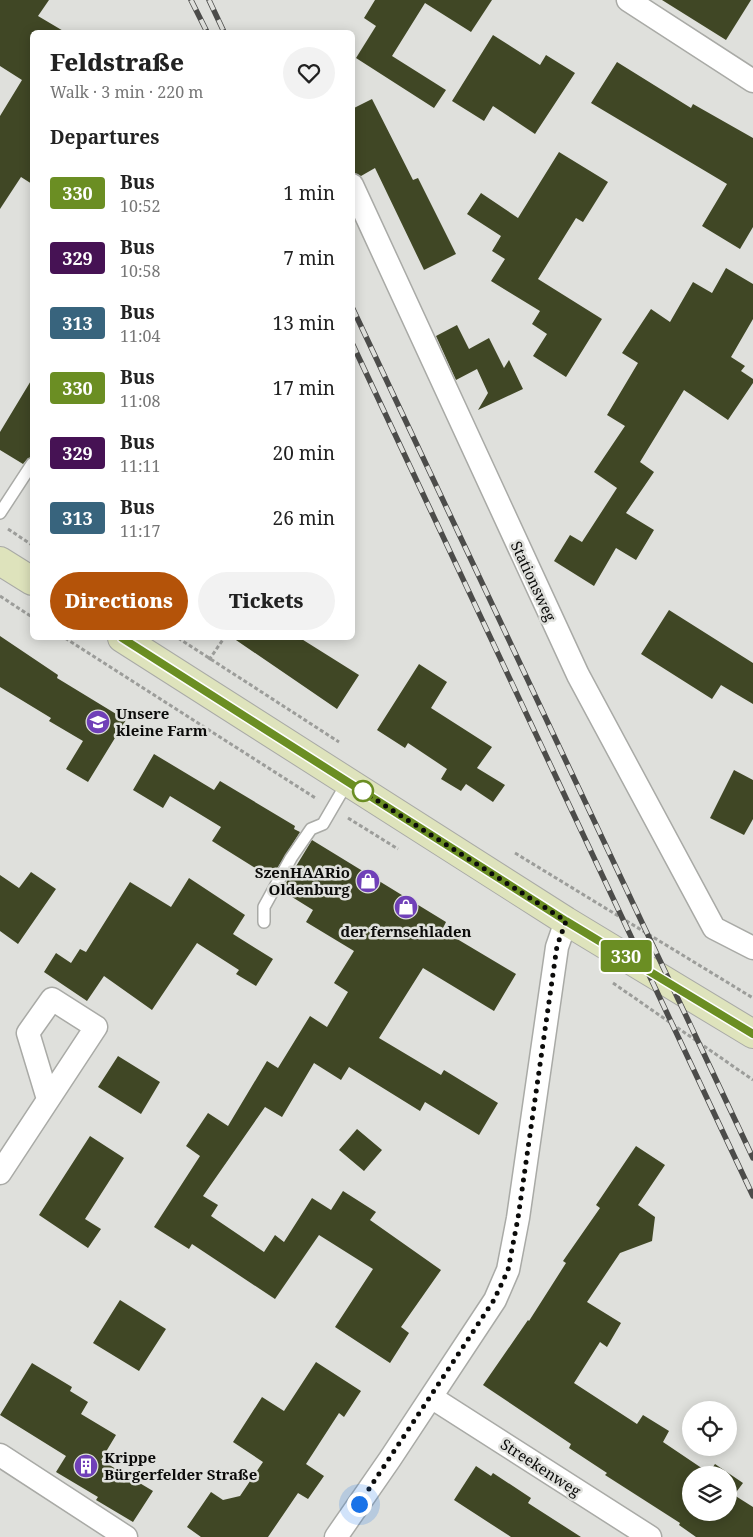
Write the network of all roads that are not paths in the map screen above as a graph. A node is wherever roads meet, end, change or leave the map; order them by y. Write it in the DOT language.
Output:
graph roads {
  1 [pos="628,0"];
  2 [pos="753,81"];
  3 [pos="355,192"];
  4 [pos="30,467"];
  5 [pos="0,514"];
  6 [pos="0,561"];
  7 [pos="30,581"];
  8 [pos="125,640"];
  9 [pos="348,781"];
  10 [pos="566,921"];
  11 [pos="264,922"];
  12 [pos="753,948"];
  13 [pos="753,1034"];
  14 [pos="48,1099"];
  15 [pos="0,1173"];
  16 [pos="432,1397"];
  17 [pos="0,1455"];
  18 [pos="126,1537"];
  19 [pos="336,1537"];
  20 [pos="650,1537"];
  1 -- 2 [label="street"];
  3 -- 12 [label="street, Stationsweg"];
  4 -- 5 [label="lane"];
  6 -- 7 [label="main road"];
  8 -- 9 [label="main road"];
  9 -- 10 [label="main road"];
  9 -- 11 [label="lane"];
  10 -- 13 [label="main road"];
  10 -- 16 [label="street"];
  14 -- 15 [label="street"];
  16 -- 19 [label="street"];
  16 -- 20 [label="street, Streekenweg"];
  17 -- 18 [label="street"];
}
